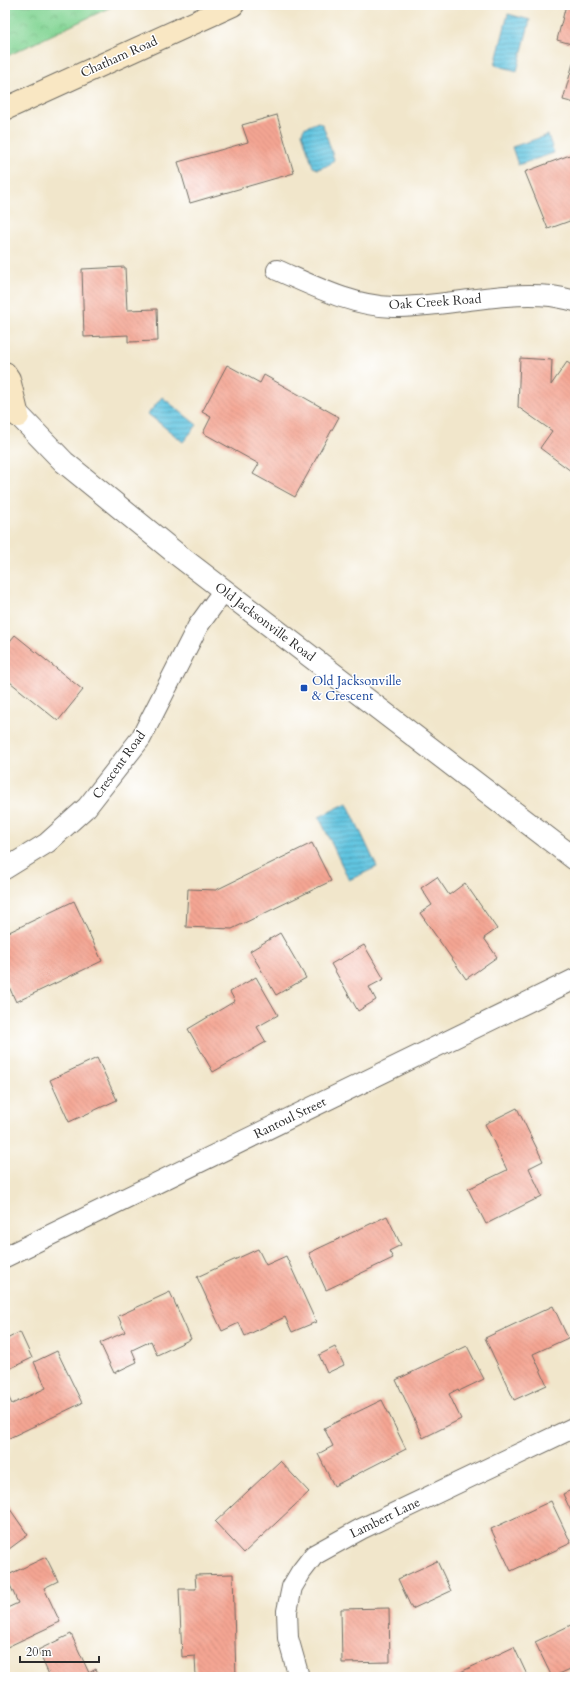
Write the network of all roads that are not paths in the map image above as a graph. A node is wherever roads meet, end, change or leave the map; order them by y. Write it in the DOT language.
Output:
graph roads {
  1 [pos="233,5"];
  2 [pos="7,109"];
  3 [pos="277,270"];
  4 [pos="575,300"];
  5 [pos="5,372"];
  6 [pos="11,409"];
  7 [pos="224,590"];
  8 [pos="575,859"];
  9 [pos="5,869"];
  10 [pos="575,979"];
  11 [pos="5,1257"];
  12 [pos="575,1427"];
  13 [pos="299,1677"];
  1 -- 2 [label="main road, Chatham Road"];
  3 -- 4 [label="street, Oak Creek Road"];
  5 -- 6 [label="main road"];
  6 -- 7 [label="street, Old Jacksonville Road"];
  7 -- 8 [label="street, Old Jacksonville Road"];
  7 -- 9 [label="street, Crescent Road"];
  10 -- 11 [label="street, Rantoul Street"];
  12 -- 13 [label="street, Lambert Lane"];
}
